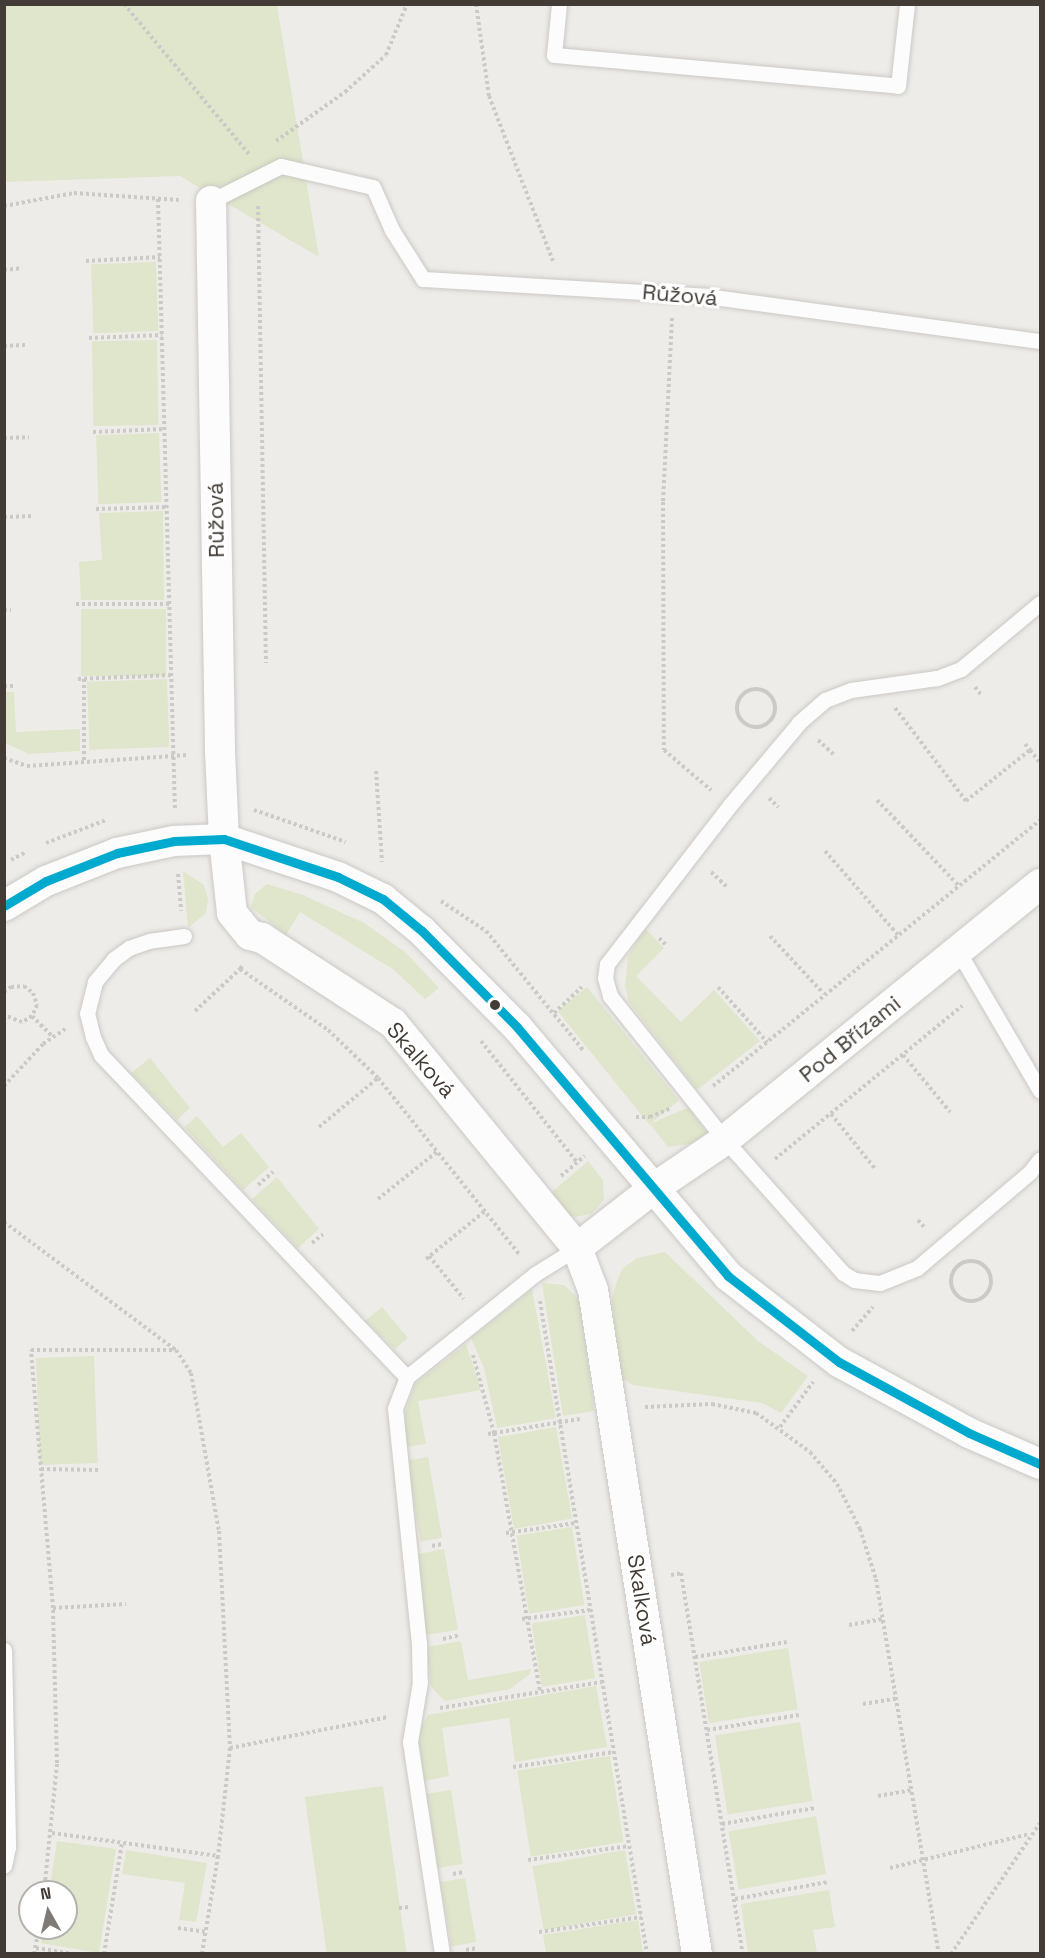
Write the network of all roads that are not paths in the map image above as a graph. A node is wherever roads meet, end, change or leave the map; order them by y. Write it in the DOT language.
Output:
graph roads {
  1 [pos="559,4"];
  2 [pos="907,4"];
  3 [pos="211,201"];
  4 [pos="1041,341"];
  5 [pos="1041,603"];
  6 [pos="224,839"];
  7 [pos="1041,884"];
  8 [pos="4,906"];
  9 [pos="184,936"];
  10 [pos="958,951"];
  11 [pos="1041,1092"];
  12 [pos="725,1140"];
  13 [pos="1041,1159"];
  14 [pos="654,1188"];
  15 [pos="577,1248"];
  16 [pos="407,1377"];
  17 [pos="1041,1464"];
  18 [pos="4,1650"];
  19 [pos="6,1694"];
  20 [pos="4,1866"];
  21 [pos="442,1953"];
  22 [pos="697,1953"];
  1 -- 2 [label="lane"];
  3 -- 4 [label="lane, Růžová"];
  3 -- 6 [label="street, Růžová"];
  5 -- 12 [label="lane"];
  6 -- 8 [label="street"];
  6 -- 14 [label="street"];
  6 -- 15 [label="street, Skalková"];
  7 -- 10 [label="street, Pod Břízami"];
  9 -- 16 [label="lane"];
  10 -- 11 [label="lane"];
  10 -- 12 [label="street, Pod Břízami"];
  12 -- 13 [label="lane"];
  12 -- 14 [label="street, Pod Břízami"];
  14 -- 15 [label="street"];
  14 -- 17 [label="street"];
  15 -- 16 [label="lane"];
  15 -- 22 [label="street, Skalková"];
  16 -- 21 [label="lane"];
  18 -- 19 [label="lane"];
  19 -- 20 [label="lane"];
}
